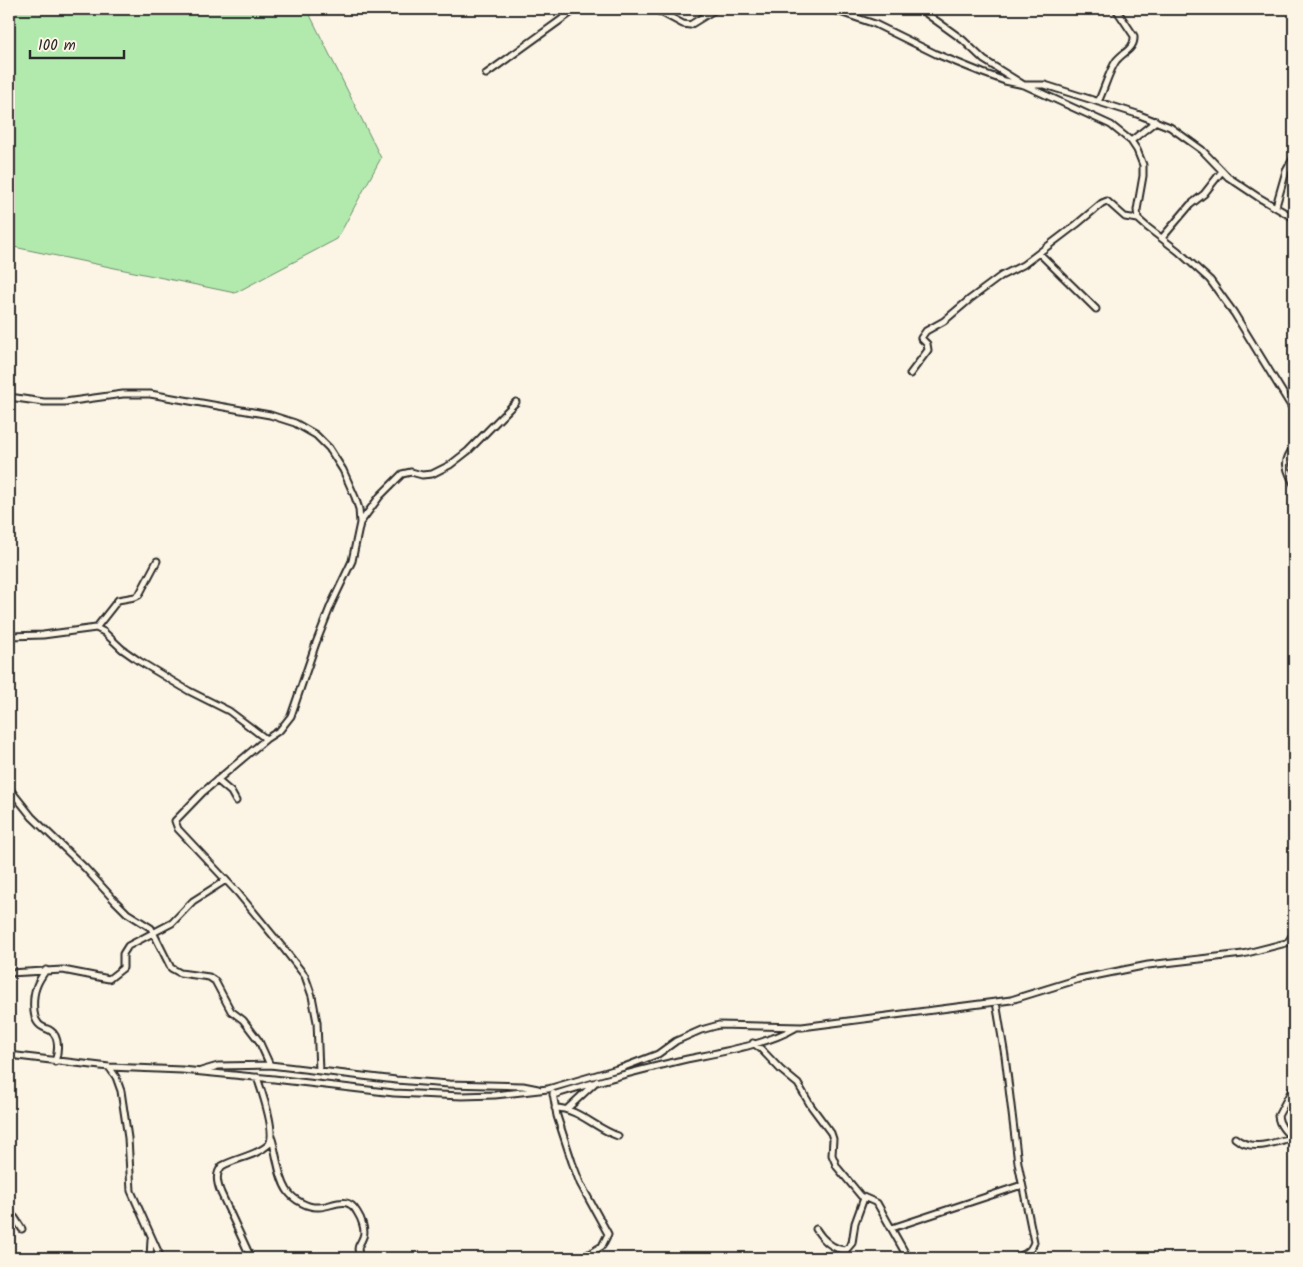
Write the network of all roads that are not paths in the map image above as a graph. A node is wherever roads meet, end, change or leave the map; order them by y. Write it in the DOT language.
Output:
graph roads {
  1 [pos="576,9"];
  2 [pos="655,9"];
  3 [pos="716,9"];
  4 [pos="831,9"];
  5 [pos="920,9"];
  6 [pos="1116,9"];
  7 [pos="486,74"];
  8 [pos="1024,85"];
  9 [pos="1098,102"];
  10 [pos="1156,121"];
  11 [pos="1131,142"];
  12 [pos="1294,157"];
  13 [pos="1222,171"];
  14 [pos="1276,206"];
  15 [pos="1294,218"];
  16 [pos="1138,219"];
  17 [pos="1162,238"];
  18 [pos="1039,253"];
  19 [pos="1096,308"];
  20 [pos="910,374"];
  21 [pos="9,397"];
  22 [pos="516,402"];
  23 [pos="1294,411"];
  24 [pos="1294,447"];
  25 [pos="1294,484"];
  26 [pos="360,523"];
  27 [pos="157,561"];
  28 [pos="96,628"];
  29 [pos="9,636"];
  30 [pos="266,739"];
  31 [pos="216,780"];
  32 [pos="9,788"];
  33 [pos="236,801"];
  34 [pos="226,880"];
  35 [pos="154,932"];
  36 [pos="1294,933"];
  37 [pos="1294,941"];
  38 [pos="1288,942"];
  39 [pos="46,970"];
  40 [pos="9,973"];
  41 [pos="996,1002"];
  42 [pos="797,1027"];
  43 [pos="753,1043"];
  44 [pos="9,1055"];
  45 [pos="56,1062"];
  46 [pos="270,1065"];
  47 [pos="109,1067"];
  48 [pos="319,1071"];
  49 [pos="198,1072"];
  50 [pos="601,1074"];
  51 [pos="257,1077"];
  52 [pos="597,1081"];
  53 [pos="554,1088"];
  54 [pos="1294,1088"];
  55 [pos="543,1090"];
  56 [pos="553,1095"];
  57 [pos="555,1108"];
  58 [pos="567,1110"];
  59 [pos="618,1136"];
  60 [pos="1293,1137"];
  61 [pos="272,1138"];
  62 [pos="1235,1138"];
  63 [pos="1022,1185"];
  64 [pos="864,1198"];
  65 [pos="9,1213"];
  66 [pos="892,1228"];
  67 [pos="22,1229"];
  68 [pos="816,1229"];
  69 [pos="151,1239"];
  70 [pos="150,1258"];
  71 [pos="161,1258"];
  72 [pos="251,1258"];
  73 [pos="360,1258"];
  74 [pos="582,1258"];
  75 [pos="908,1258"];
  76 [pos="1014,1258"];
  1 -- 7 [label="street"];
  2 -- 3 [label="street"];
  4 -- 8 [label="street"];
  5 -- 8 [label="street"];
  6 -- 9 [label="street"];
  8 -- 9 [label="street"];
  8 -- 11 [label="street"];
  9 -- 10 [label="street"];
  10 -- 11 [label="street"];
  10 -- 13 [label="street"];
  11 -- 16 [label="street"];
  12 -- 14 [label="street"];
  13 -- 14 [label="street"];
  13 -- 17 [label="street"];
  14 -- 15 [label="street"];
  16 -- 17 [label="street"];
  16 -- 18 [label="street"];
  17 -- 23 [label="street"];
  18 -- 19 [label="street"];
  18 -- 20 [label="street"];
  21 -- 26 [label="street"];
  22 -- 26 [label="street"];
  24 -- 25 [label="street"];
  26 -- 30 [label="street"];
  27 -- 28 [label="street"];
  28 -- 29 [label="street"];
  28 -- 30 [label="street"];
  30 -- 31 [label="street"];
  31 -- 33 [label="street"];
  31 -- 34 [label="street"];
  32 -- 35 [label="street"];
  34 -- 35 [label="street"];
  34 -- 48 [label="street"];
  35 -- 39 [label="street"];
  35 -- 46 [label="street"];
  36 -- 38 [label="street"];
  37 -- 38 [label="street"];
  38 -- 41 [label="street"];
  39 -- 40 [label="street"];
  39 -- 45 [label="street"];
  41 -- 42 [label="street"];
  41 -- 63 [label="street"];
  42 -- 43 [label="street"];
  42 -- 50 [label="street"];
  43 -- 52 [label="street"];
  43 -- 64 [label="street"];
  44 -- 45 [label="street"];
  45 -- 47 [label="street"];
  46 -- 48 [label="street"];
  46 -- 49 [label="street"];
  47 -- 49 [label="street"];
  47 -- 69 [label="street"];
  48 -- 55 [label="street"];
  49 -- 51 [label="street"];
  50 -- 52 [label="street"];
  50 -- 53 [label="street"];
  51 -- 55 [label="street"];
  51 -- 61 [label="street"];
  52 -- 56 [label="street"];
  52 -- 58 [label="street"];
  53 -- 55 [label="street"];
  53 -- 56 [label="street"];
  54 -- 60 [label="street"];
  56 -- 57 [label="street"];
  57 -- 58 [label="street"];
  57 -- 74 [label="street"];
  58 -- 59 [label="street"];
  60 -- 62 [label="street"];
  61 -- 72 [label="street"];
  61 -- 73 [label="street"];
  63 -- 66 [label="street"];
  63 -- 76 [label="street"];
  64 -- 66 [label="street"];
  64 -- 68 [label="street"];
  65 -- 67 [label="street"];
  66 -- 75 [label="street"];
  69 -- 70 [label="street"];
  69 -- 71 [label="street"];
}
